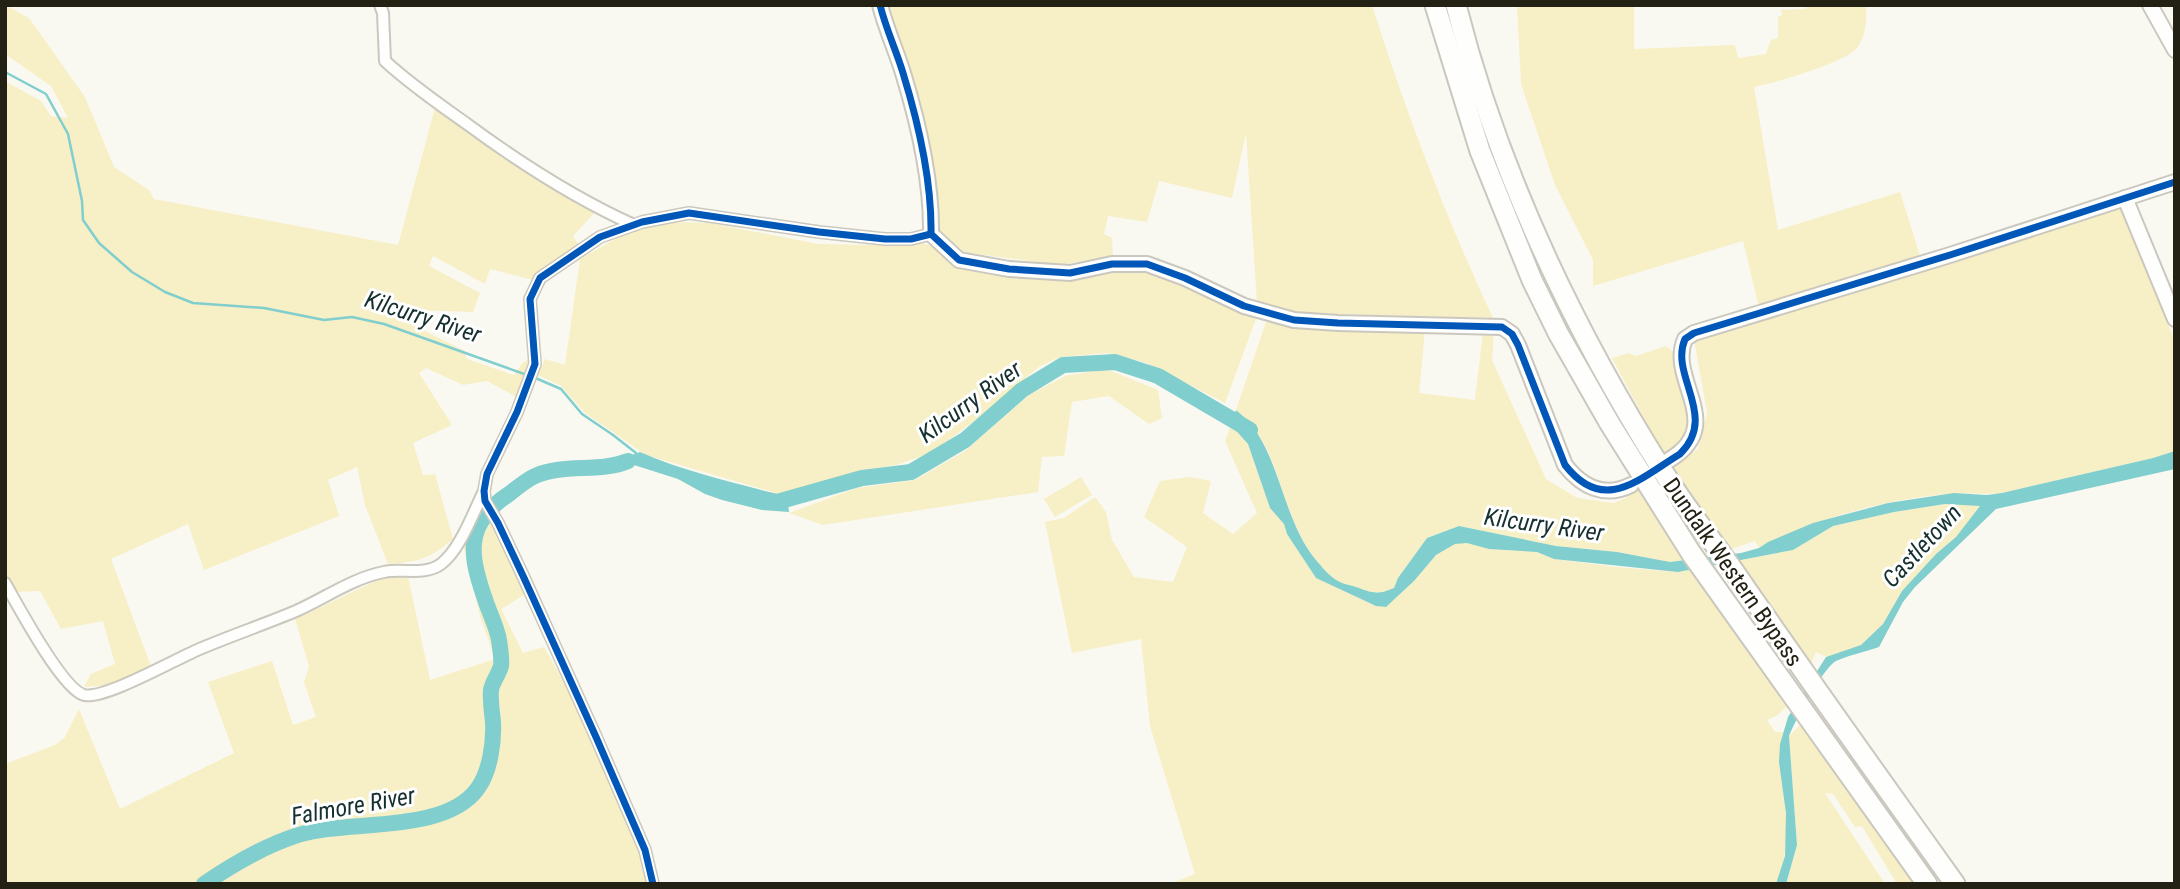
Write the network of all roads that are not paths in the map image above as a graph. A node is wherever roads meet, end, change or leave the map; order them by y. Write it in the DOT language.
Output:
graph roads {
  1 [pos="380,5"];
  2 [pos="880,5"];
  3 [pos="1435,5"];
  4 [pos="1456,5"];
  5 [pos="2150,5"];
  6 [pos="2173,44"];
  7 [pos="2175,182"];
  8 [pos="2125,198"];
  9 [pos="634,225"];
  10 [pos="931,234"];
  11 [pos="2175,319"];
  12 [pos="1670,460"];
  13 [pos="1631,485"];
  14 [pos="484,496"];
  15 [pos="5,583"];
  16 [pos="653,884"];
  17 [pos="1927,884"];
  18 [pos="1955,884"];
  1 -- 9 [label="street"];
  2 -- 10 [label="street"];
  3 -- 17 [label="highway, Dundalk Western Bypass"];
  4 -- 18 [label="highway, Dundalk Western Bypass"];
  5 -- 6 [label="street"];
  7 -- 8 [label="street"];
  8 -- 11 [label="street"];
  8 -- 12 [label="street"];
  9 -- 10 [label="street"];
  9 -- 14 [label="street"];
  10 -- 13 [label="street"];
  14 -- 15 [label="street"];
  14 -- 16 [label="street"];
}
